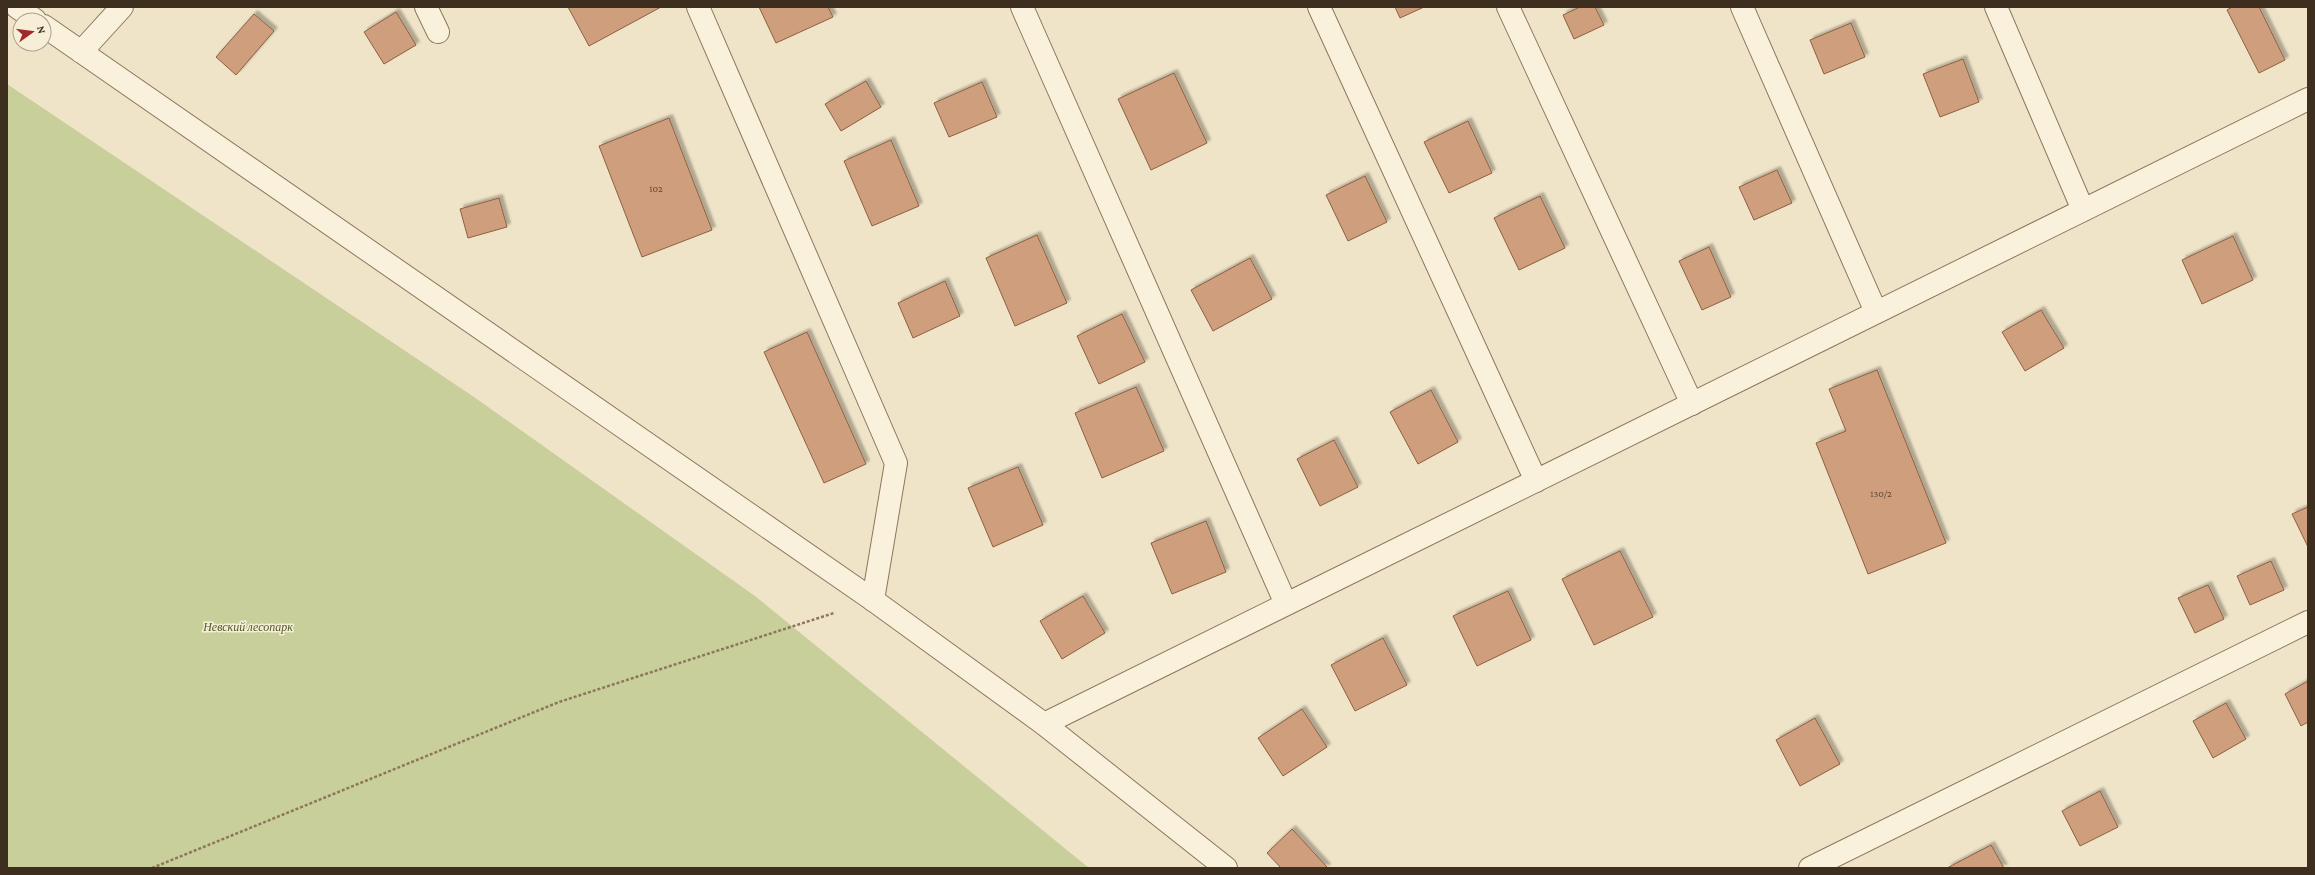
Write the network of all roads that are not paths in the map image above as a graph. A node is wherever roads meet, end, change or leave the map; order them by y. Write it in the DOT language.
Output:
graph roads {
  1 [pos="122,7"];
  2 [pos="426,7"];
  3 [pos="698,7"];
  4 [pos="1022,7"];
  5 [pos="1319,7"];
  6 [pos="1508,7"];
  7 [pos="1742,7"];
  8 [pos="1996,7"];
  9 [pos="52,32"];
  10 [pos="438,32"];
  11 [pos="81,52"];
  12 [pos="2308,99"];
  13 [pos="2083,210"];
  14 [pos="1876,312"];
  15 [pos="1692,404"];
  16 [pos="1536,481"];
  17 [pos="872,600"];
  18 [pos="1286,604"];
  19 [pos="2308,622"];
  20 [pos="1044,724"];
  21 [pos="1226,868"];
  22 [pos="1810,868"];
  1 -- 11 [label="street"];
  2 -- 10 [label="street"];
  3 -- 17 [label="street"];
  4 -- 18 [label="street"];
  5 -- 16 [label="street"];
  6 -- 15 [label="street"];
  7 -- 14 [label="street"];
  8 -- 13 [label="street"];
  9 -- 11 [label="street"];
  11 -- 17 [label="street"];
  12 -- 13 [label="street"];
  13 -- 14 [label="street"];
  14 -- 15 [label="street"];
  15 -- 16 [label="street"];
  16 -- 18 [label="street"];
  17 -- 20 [label="street"];
  18 -- 20 [label="street"];
  19 -- 22 [label="street"];
  20 -- 21 [label="street"];
}
